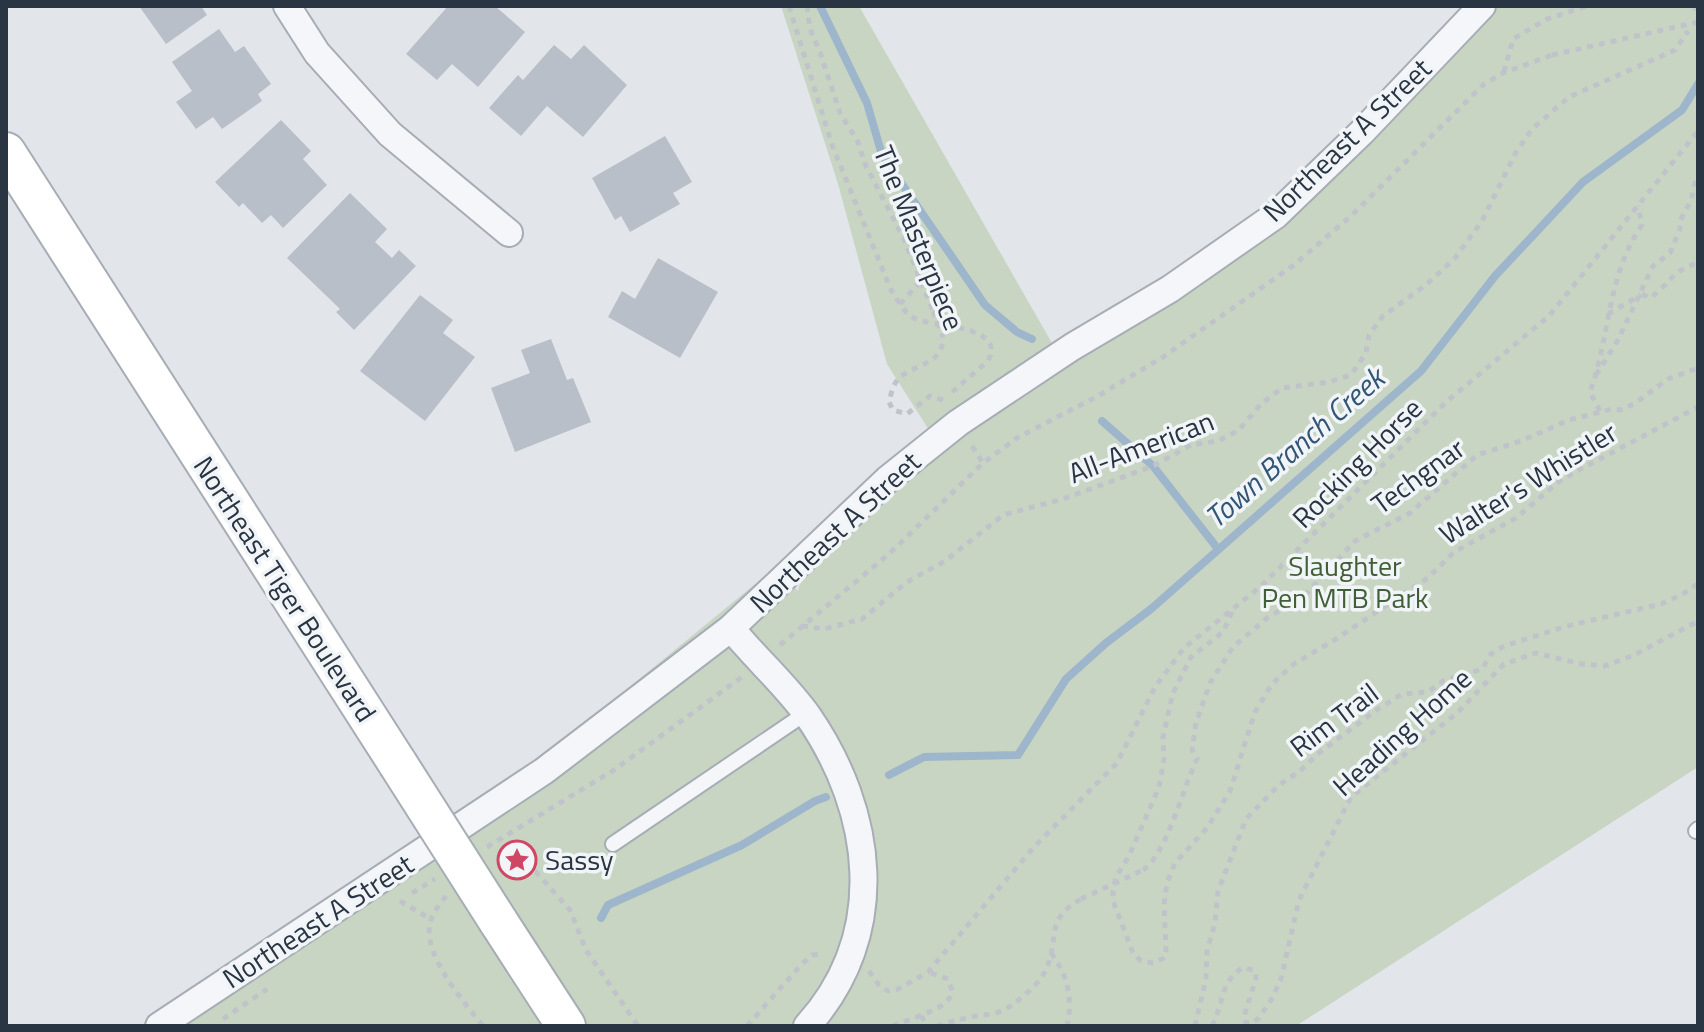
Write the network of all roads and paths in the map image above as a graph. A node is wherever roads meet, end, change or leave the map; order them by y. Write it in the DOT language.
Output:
graph roads {
  1 [pos="287,6"];
  2 [pos="789,6"];
  3 [pos="807,6"];
  4 [pos="1482,6"];
  5 [pos="1587,6"];
  6 [pos="1698,22"];
  7 [pos="1688,31"];
  8 [pos="1503,73"];
  9 [pos="1698,131"];
  10 [pos="6,152"];
  11 [pos="1698,175"];
  12 [pos="1638,206"];
  13 [pos="509,233"];
  14 [pos="1698,263"];
  15 [pos="920,282"];
  16 [pos="1642,294"];
  17 [pos="900,304"];
  18 [pos="1608,314"];
  19 [pos="1698,368"];
  20 [pos="1596,375"];
  21 [pos="943,400"];
  22 [pos="1698,407"];
  23 [pos="949,410"];
  24 [pos="1600,411"];
  25 [pos="966,437"];
  26 [pos="983,463"];
  27 [pos="1698,584"];
  28 [pos="1233,609"];
  29 [pos="1698,621"];
  30 [pos="801,625"];
  31 [pos="731,628"];
  32 [pos="775,648"];
  33 [pos="743,677"];
  34 [pos="806,713"];
  35 [pos="613,844"];
  36 [pos="485,849"];
  37 [pos="436,878"];
  38 [pos="400,901"];
  39 [pos="390,906"];
  40 [pos="431,919"];
  41 [pos="827,953"];
  42 [pos="1051,953"];
  43 [pos="868,970"];
  44 [pos="928,972"];
  45 [pos="921,1016"];
  46 [pos="159,1026"];
  47 [pos="566,1026"];
  48 [pos="747,1026"];
  49 [pos="807,1026"];
  50 [pos="893,1026"];
  51 [pos="928,1026"];
  52 [pos="937,1026"];
  53 [pos="1067,1026"];
  54 [pos="1195,1026"];
  55 [pos="1212,1026"];
  1 -- 13 [label="street"];
  2 -- 17 [label="path"];
  3 -- 15 [label="path, The Masterpiece"];
  4 -- 31 [label="street, Northeast A Street"];
  5 -- 8 [label="path"];
  6 -- 8 [label="path, bridge"];
  7 -- 30 [label="path, All-American"];
  8 -- 26 [label="path"];
  9 -- 12 [label="path, Rocking Horse"];
  10 -- 47 [label="street, Northeast Tiger Boulevard, bridge"];
  11 -- 16 [label="path"];
  12 -- 18 [label="path"];
  12 -- 28 [label="path, Rocking Horse"];
  14 -- 16 [label="path"];
  15 -- 17 [label="path"];
  15 -- 21 [label="path, The Masterpiece, bridge"];
  16 -- 18 [label="path"];
  16 -- 20 [label="path"];
  17 -- 21 [label="path"];
  18 -- 20 [label="path"];
  19 -- 24 [label="path, Techgnar"];
  20 -- 24 [label="path"];
  21 -- 23 [label="path"];
  22 -- 28 [label="path, Walter's Whistler"];
  24 -- 42 [label="path, Techgnar, bridge"];
  25 -- 26 [label="path"];
  26 -- 30 [label="path"];
  27 -- 54 [label="path, Rim Trail"];
  28 -- 44 [label="path, Rocking Horse"];
  29 -- 55 [label="path, Heading Home"];
  30 -- 32 [label="path"];
  31 -- 34 [label="street"];
  31 -- 46 [label="street, Northeast A Street"];
  33 -- 36 [label="path"];
  34 -- 35 [label="lane"];
  34 -- 49 [label="street"];
  37 -- 38 [label="path"];
  38 -- 39 [label="path"];
  38 -- 40 [label="path"];
  41 -- 48 [label="path"];
  42 -- 52 [label="path, Techgnar"];
  42 -- 53 [label="path"];
  43 -- 44 [label="path"];
  44 -- 45 [label="path"];
  45 -- 50 [label="path"];
  45 -- 51 [label="path"];
}
